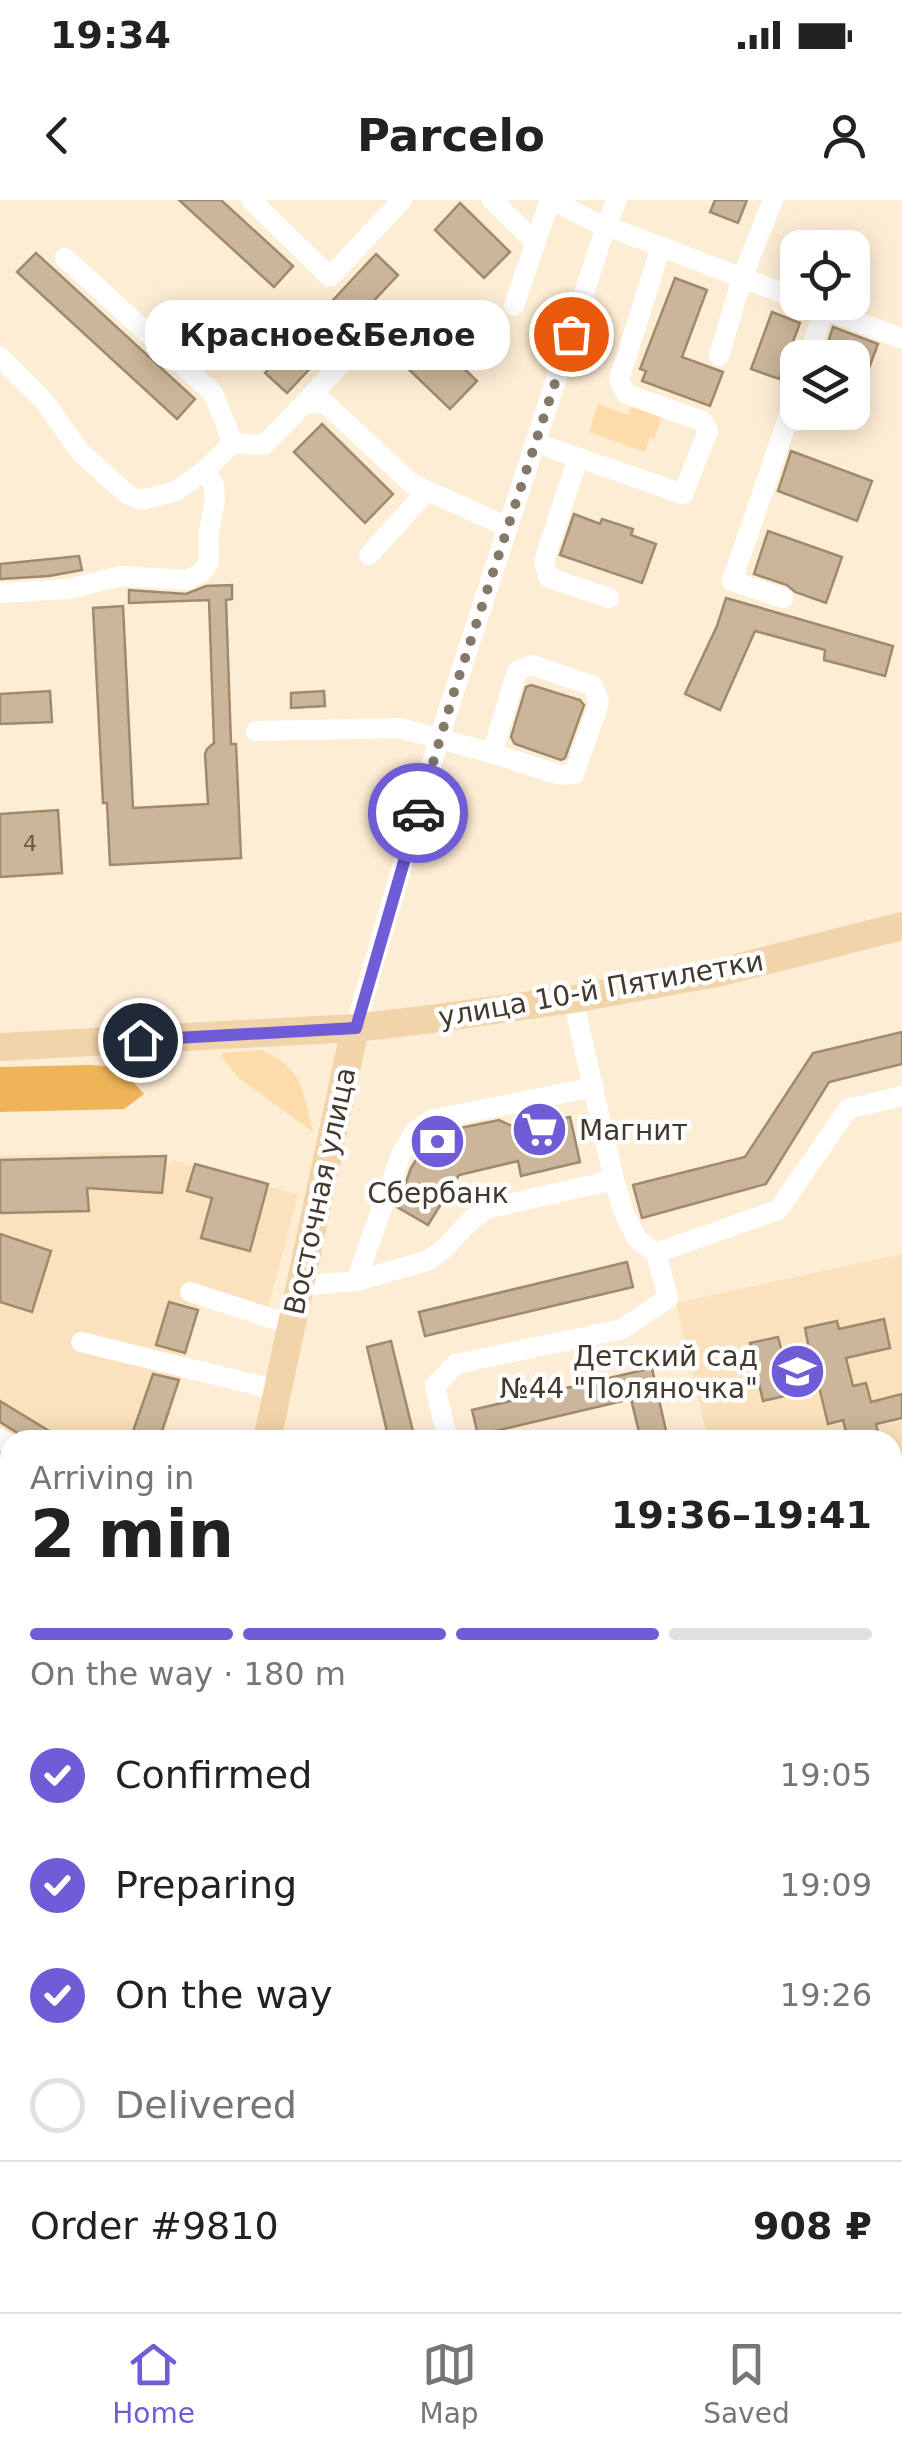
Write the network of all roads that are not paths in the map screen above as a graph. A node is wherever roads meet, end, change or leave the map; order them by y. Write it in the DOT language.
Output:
graph roads {
  1 [pos="251,200"];
  2 [pos="402,200"];
  3 [pos="492,200"];
  4 [pos="552,200"];
  5 [pos="617,200"];
  6 [pos="772,200"];
  7 [pos="606,226"];
  8 [pos="536,243"];
  9 [pos="662,247"];
  10 [pos="65,258"];
  11 [pos="742,278"];
  12 [pos="780,292"];
  13 [pos="514,306"];
  14 [pos="387,314"];
  15 [pos="852,320"];
  16 [pos="902,339"];
  17 [pos="719,356"];
  18 [pos="0,358"];
  19 [pos="304,404"];
  20 [pos="784,430"];
  21 [pos="233,443"];
  22 [pos="536,443"];
  23 [pos="578,458"];
  24 [pos="204,471"];
  25 [pos="427,491"];
  26 [pos="508,526"];
  27 [pos="369,555"];
  28 [pos="0,593"];
  29 [pos="609,598"];
  30 [pos="783,598"];
  31 [pos="256,731"];
  32 [pos="440,738"];
  33 [pos="492,753"];
  34 [pos="902,926"];
  35 [pos="573,999"];
  36 [pos="356,1028"];
  37 [pos="0,1047"];
  38 [pos="594,1088"];
  39 [pos="902,1096"];
  40 [pos="614,1180"];
  41 [pos="656,1253"];
  42 [pos="356,1282"];
  43 [pos="300,1286"];
  44 [pos="190,1292"];
  45 [pos="292,1325"];
  46 [pos="81,1342"];
  47 [pos="278,1390"];
  48 [pos="269,1430"];
  49 [pos="445,1430"];
  1 -- 2 [label="street"];
  3 -- 8 [label="street"];
  4 -- 7 [label="street"];
  4 -- 8 [label="street"];
  5 -- 7 [label="street, Восточная улица"];
  6 -- 11 [label="street"];
  7 -- 9 [label="street"];
  7 -- 22 [label="street, Восточная улица"];
  8 -- 13 [label="street"];
  9 -- 11 [label="street"];
  9 -- 23 [label="street"];
  10 -- 21 [label="street"];
  11 -- 12 [label="street"];
  11 -- 17 [label="street"];
  14 -- 19 [label="street"];
  15 -- 16 [label="street"];
  18 -- 24 [label="street"];
  19 -- 21 [label="street"];
  19 -- 25 [label="street"];
  20 -- 30 [label="street"];
  21 -- 24 [label="street"];
  22 -- 23 [label="street"];
  22 -- 26 [label="street, Восточная улица"];
  23 -- 29 [label="street"];
  24 -- 28 [label="street"];
  25 -- 26 [label="street"];
  25 -- 27 [label="street"];
  26 -- 32 [label="street, Восточная улица"];
  31 -- 32 [label="street"];
  32 -- 33 [label="street"];
  32 -- 36 [label="street, Восточная улица"];
  33 -- 33 [label="street"];
  34 -- 35 [label="main road, улица 10-й Пятилетки"];
  35 -- 36 [label="main road, улица 10-й Пятилетки"];
  35 -- 38 [label="street"];
  36 -- 37 [label="main road, улица 10-й Пятилетки"];
  36 -- 43 [label="main road, Восточная улица"];
  38 -- 40 [label="street"];
  38 -- 42 [label="street"];
  39 -- 41 [label="street"];
  40 -- 41 [label="street"];
  40 -- 42 [label="street"];
  41 -- 49 [label="street"];
  42 -- 43 [label="street"];
  43 -- 45 [label="main road, Восточная улица"];
  44 -- 45 [label="street"];
  45 -- 47 [label="main road, Восточная улица"];
  46 -- 47 [label="street"];
  47 -- 48 [label="main road, Восточная улица"];
}
